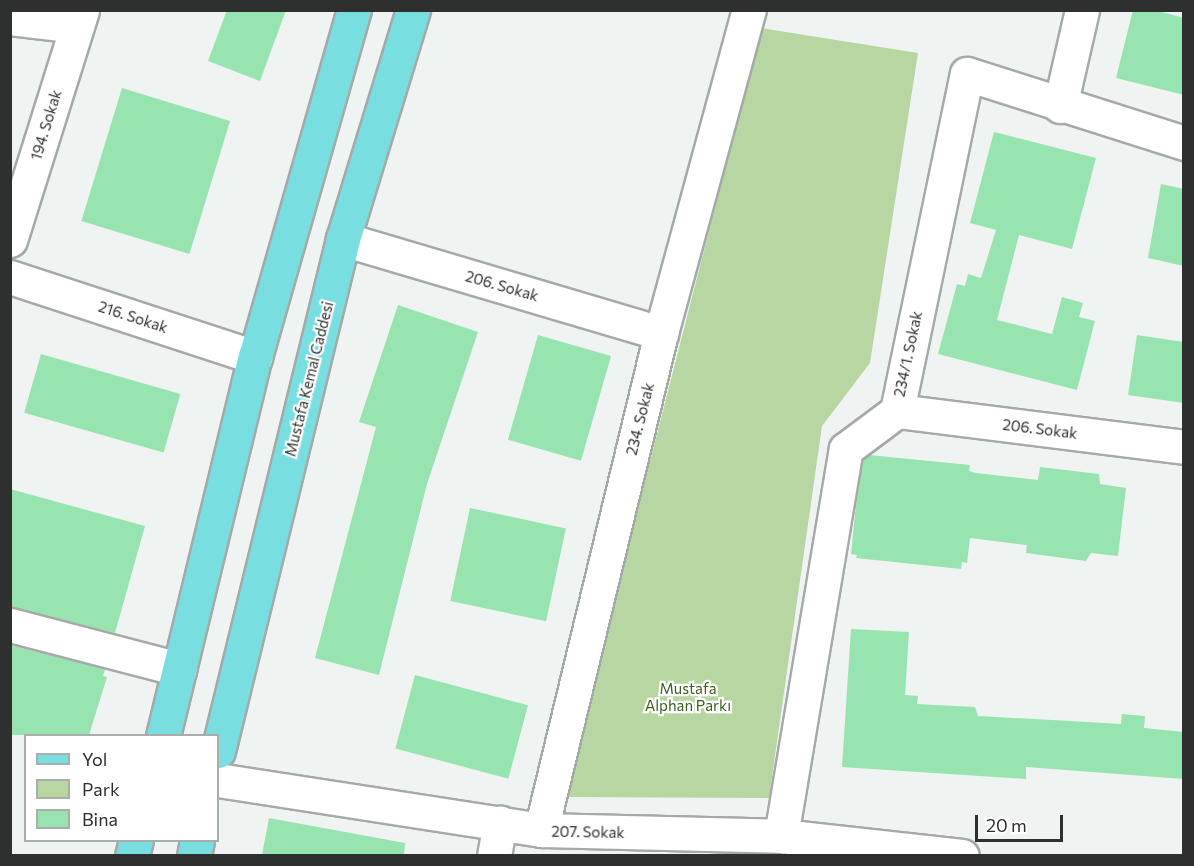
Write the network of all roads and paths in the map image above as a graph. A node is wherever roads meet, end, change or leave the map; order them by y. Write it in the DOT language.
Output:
graph roads {
  1 [pos="354,10"];
  2 [pos="413,10"];
  3 [pos="749,10"];
  4 [pos="1082,10"];
  5 [pos="10,18"];
  6 [pos="79,19"];
  7 [pos="1059,106"];
  8 [pos="1184,144"];
  9 [pos="344,239"];
  10 [pos="10,240"];
  11 [pos="10,277"];
  12 [pos="661,333"];
  13 [pos="255,357"];
  14 [pos="897,411"];
  15 [pos="1184,447"];
  16 [pos="10,625"];
  17 [pos="179,669"];
  18 [pos="163,734"];
  19 [pos="219,747"];
  20 [pos="219,780"];
  21 [pos="500,823"];
  22 [pos="541,830"];
  23 [pos="798,844"];
  24 [pos="494,855"];
  25 [pos="962,855"];
  1 -- 13 [label="main road"];
  2 -- 9 [label="main road, Mustafa Kemal Caddesi"];
  3 -- 12 [label="street, 234. Sokak"];
  4 -- 7 [label="street"];
  5 -- 6 [label="street"];
  6 -- 10 [label="street, 194. Sokak"];
  7 -- 8 [label="street, 234/1. Sokak"];
  7 -- 14 [label="street, 234/1. Sokak"];
  9 -- 12 [label="street, 206. Sokak"];
  9 -- 19 [label="main road, Mustafa Kemal Caddesi"];
  11 -- 13 [label="street, 216. Sokak"];
  12 -- 22 [label="street, 234. Sokak"];
  13 -- 17 [label="main road"];
  14 -- 15 [label="street, 206. Sokak"];
  14 -- 23 [label="street, 234/1. Sokak"];
  16 -- 17 [label="street"];
  17 -- 18 [label="main road"];
  20 -- 21 [label="street, 207. Sokak"];
  21 -- 22 [label="street, 207. Sokak"];
  21 -- 24 [label="street"];
  22 -- 23 [label="street, 207. Sokak"];
  23 -- 25 [label="street, 207. Sokak"];
}
